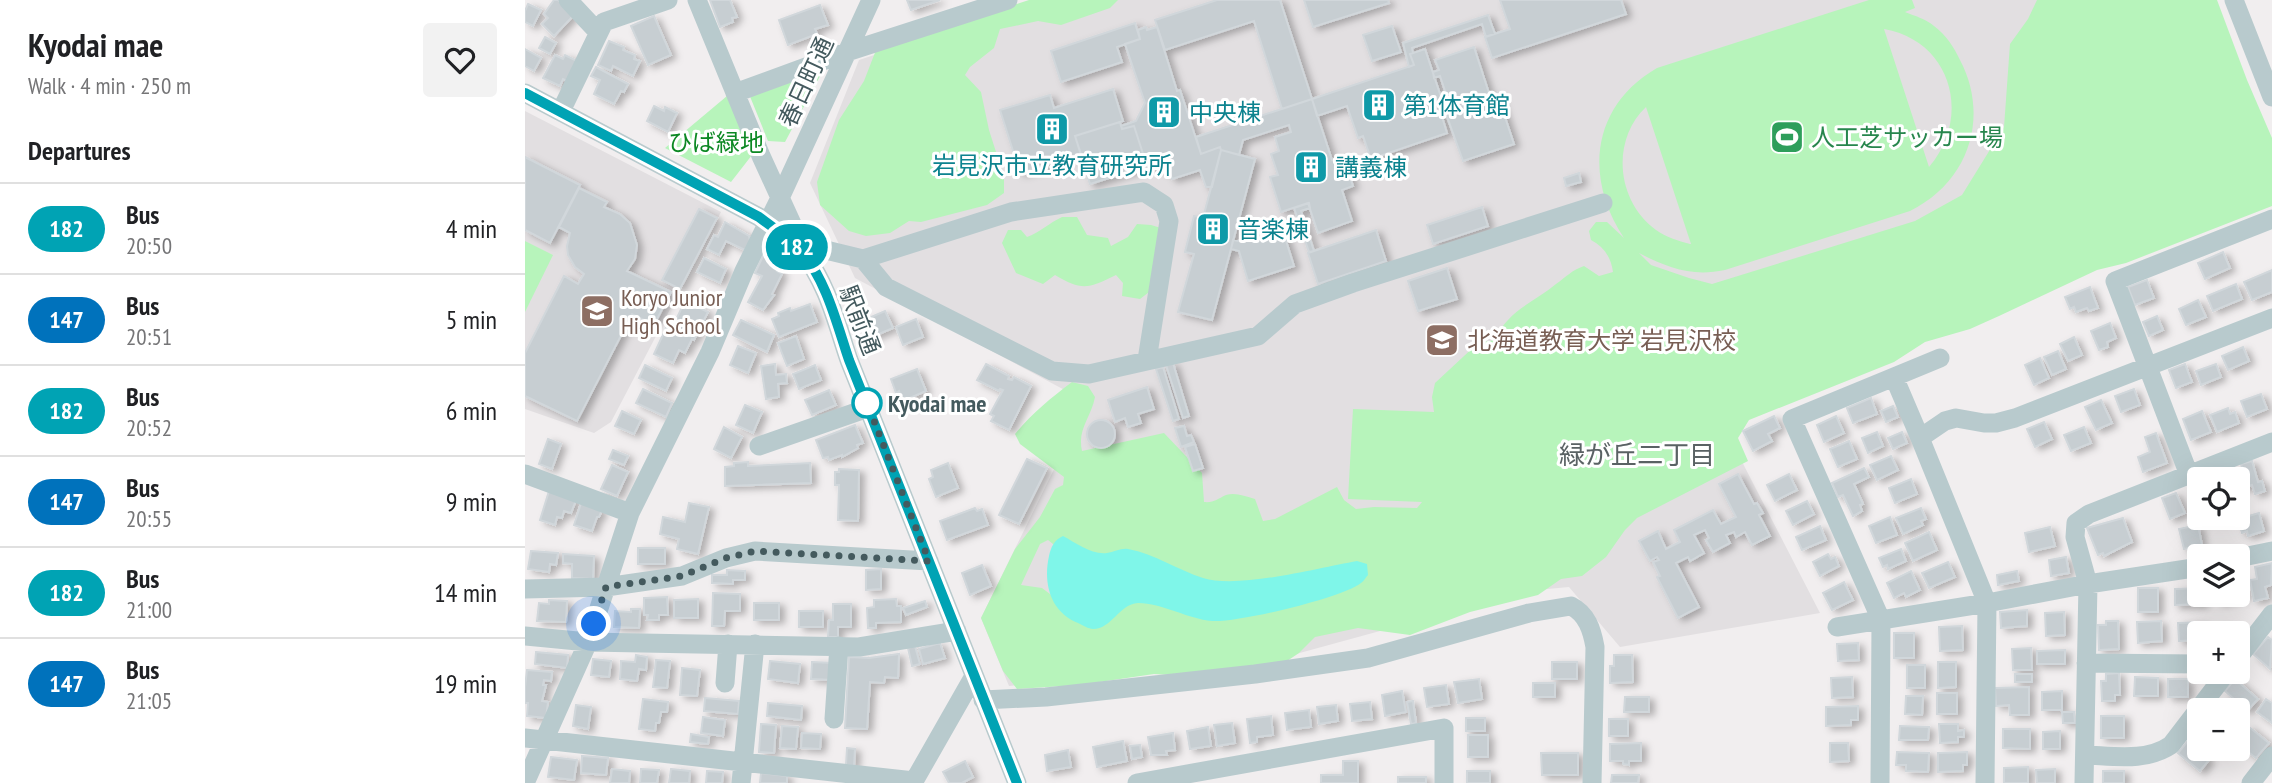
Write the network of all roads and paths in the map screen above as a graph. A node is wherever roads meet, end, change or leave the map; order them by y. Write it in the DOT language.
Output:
graph roads {
  1 [pos="568,0"];
  2 [pos="668,0"];
  3 [pos="697,0"];
  4 [pos="871,0"];
  5 [pos="1008,0"];
  6 [pos="2234,0"];
  7 [pos="597,31"];
  8 [pos="847,52"];
  9 [pos="525,93"];
  10 [pos="735,93"];
  11 [pos="2272,97"];
  12 [pos="561,111"];
  13 [pos="780,198"];
  14 [pos="1603,203"];
  15 [pos="2272,219"];
  16 [pos="766,222"];
  17 [pos="805,253"];
  18 [pos="863,259"];
  19 [pos="2272,318"];
  20 [pos="1940,358"];
  21 [pos="1147,360"];
  22 [pos="2147,367"];
  23 [pos="1894,377"];
  24 [pos="868,408"];
  25 [pos="1920,438"];
  26 [pos="2272,442"];
  27 [pos="759,446"];
  28 [pos="2209,467"];
  29 [pos="2187,470"];
  30 [pos="525,474"];
  31 [pos="2187,476"];
  32 [pos="630,513"];
  33 [pos="2272,551"];
  34 [pos="2250,556"];
  35 [pos="929,561"];
  36 [pos="2187,569"];
  37 [pos="2088,584"];
  38 [pos="606,587"];
  39 [pos="525,589"];
  40 [pos="1987,603"];
  41 [pos="2272,614"];
  42 [pos="1881,620"];
  43 [pos="1837,627"];
  44 [pos="957,631"];
  45 [pos="525,636"];
  46 [pos="588,642"];
  47 [pos="2250,642"];
  48 [pos="729,644"];
  49 [pos="755,644"];
  50 [pos="839,646"];
  51 [pos="2085,663"];
  52 [pos="2187,664"];
  53 [pos="974,676"];
  54 [pos="725,683"];
  55 [pos="2218,684"];
  56 [pos="983,700"];
  57 [pos="834,719"];
  58 [pos="534,739"];
  59 [pos="2085,755"];
  60 [pos="2272,757"];
  61 [pos="742,773"];
  62 [pos="913,782"];
  63 [pos="525,783"];
  64 [pos="1017,783"];
  65 [pos="1137,783"];
  66 [pos="1444,783"];
  67 [pos="1592,783"];
  68 [pos="1880,783"];
  69 [pos="1985,783"];
  70 [pos="2084,783"];
  71 [pos="2251,783"];
  1 -- 7 [label="street"];
  2 -- 7 [label="street"];
  3 -- 10 [label="street"];
  4 -- 8 [label="street, 春日町通"];
  5 -- 8 [label="street"];
  6 -- 11 [label="street"];
  7 -- 12 [label="street"];
  8 -- 10 [label="street"];
  8 -- 13 [label="street, 春日町通"];
  9 -- 12 [label="street, 駅前通"];
  10 -- 13 [label="street"];
  12 -- 16 [label="street, 駅前通"];
  13 -- 16 [label="street, 春日町通"];
  13 -- 17 [label="street"];
  14 -- 21 [label="street"];
  15 -- 22 [label="street"];
  16 -- 17 [label="street, 駅前通"];
  16 -- 32 [label="street, 春日町通"];
  17 -- 18 [label="street"];
  17 -- 24 [label="street, 駅前通"];
  18 -- 21 [label="street"];
  18 -- 21 [label="street"];
  19 -- 22 [label="street"];
  20 -- 23 [label="street"];
  22 -- 25 [label="street"];
  22 -- 29 [label="street"];
  23 -- 25 [label="street"];
  23 -- 42 [label="street"];
  24 -- 27 [label="street"];
  24 -- 35 [label="street, 駅前通"];
  25 -- 40 [label="street"];
  26 -- 28 [label="street"];
  30 -- 32 [label="street"];
  31 -- 37 [label="street"];
  32 -- 38 [label="street, 春日町通"];
  33 -- 34 [label="street"];
  35 -- 38 [label="street"];
  35 -- 44 [label="street, 駅前通"];
  36 -- 37 [label="street"];
  37 -- 40 [label="street"];
  37 -- 51 [label="street"];
  38 -- 39 [label="street"];
  38 -- 46 [label="street, 春日町通"];
  40 -- 42 [label="street"];
  40 -- 69 [label="street"];
  41 -- 47 [label="street"];
  42 -- 43 [label="street"];
  42 -- 68 [label="street"];
  44 -- 50 [label="street"];
  44 -- 53 [label="street, 駅前通"];
  45 -- 46 [label="street"];
  46 -- 48 [label="street"];
  46 -- 58 [label="street, 春日町通"];
  48 -- 49 [label="street"];
  48 -- 54 [label="street"];
  49 -- 50 [label="street"];
  49 -- 61 [label="street"];
  50 -- 57 [label="street"];
  51 -- 52 [label="street"];
  51 -- 59 [label="street"];
  53 -- 56 [label="street, 駅前通"];
  53 -- 62 [label="street"];
  55 -- 59 [label="street"];
  56 -- 64 [label="street, 駅前通"];
  56 -- 67 [label="street"];
  58 -- 61 [label="street"];
  58 -- 63 [label="street, 春日町通"];
  59 -- 70 [label="street"];
  60 -- 71 [label="street"];
  61 -- 62 [label="street"];
  65 -- 66 [label="street"];
}
